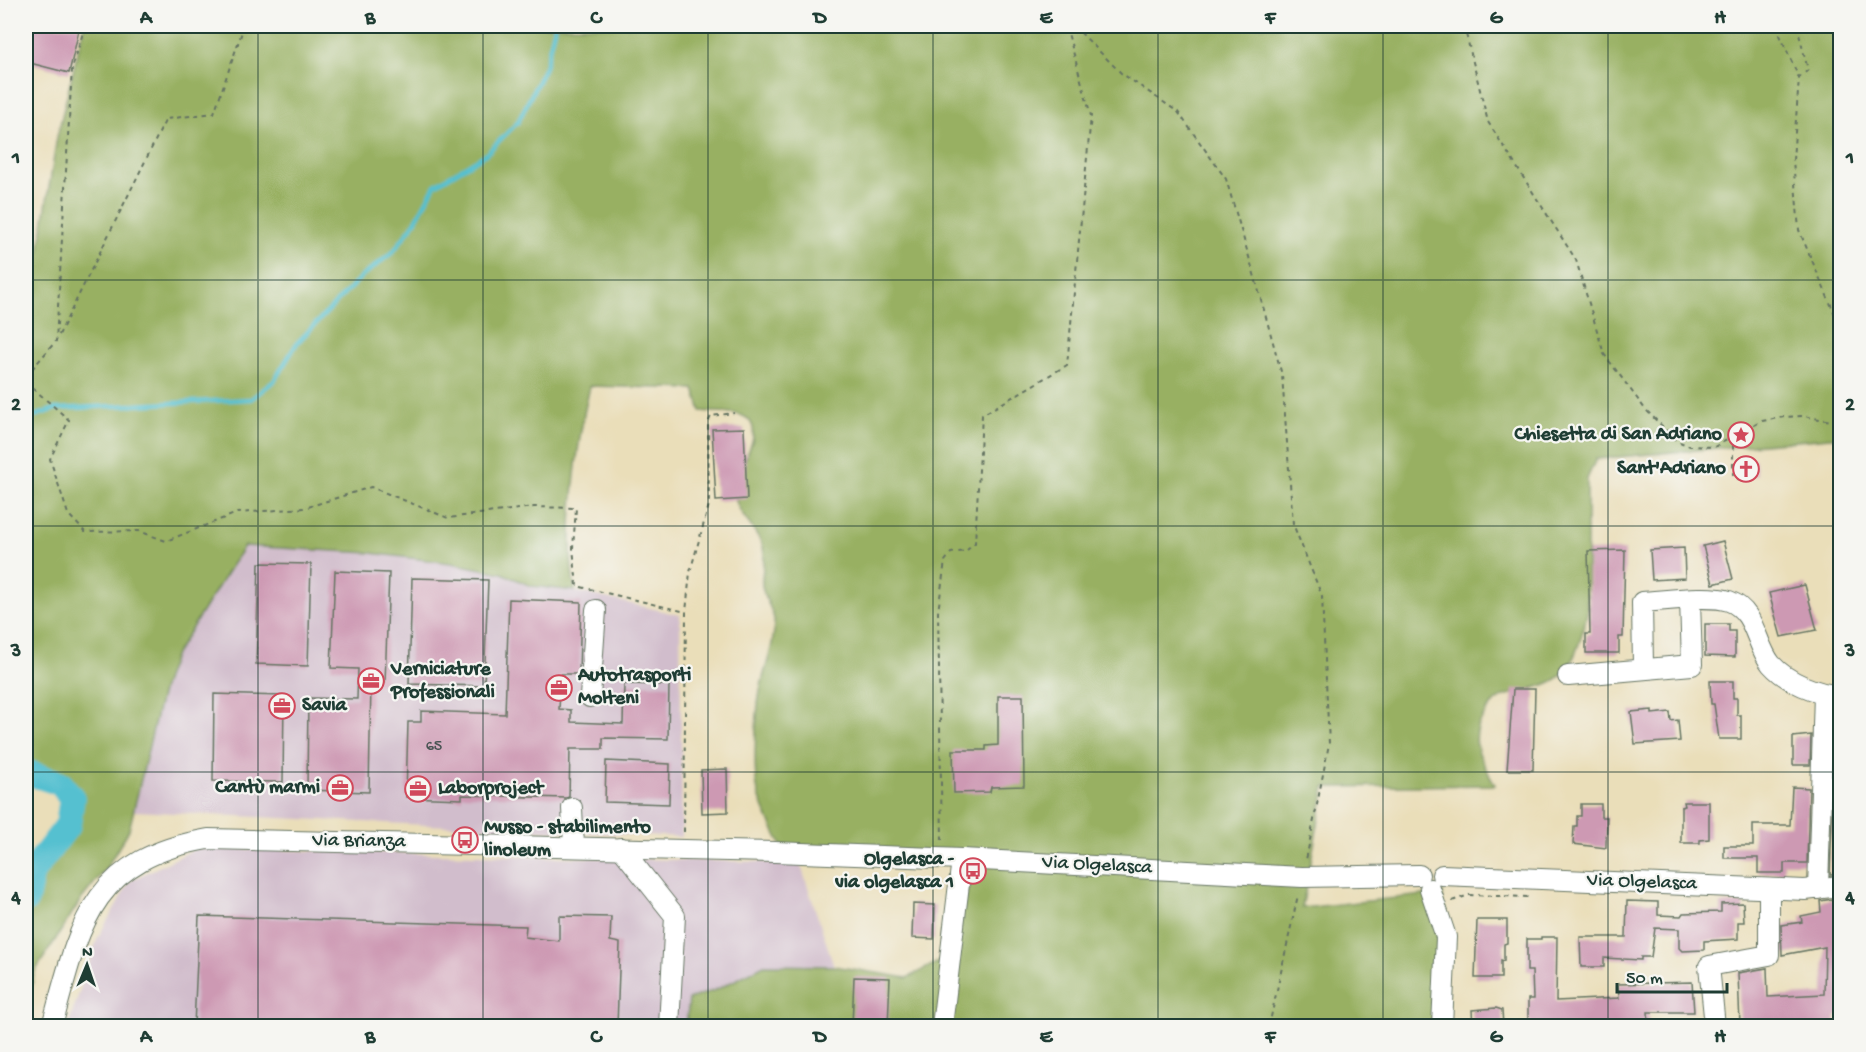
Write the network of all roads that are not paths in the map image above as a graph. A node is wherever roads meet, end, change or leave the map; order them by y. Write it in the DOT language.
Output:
graph roads {
  1 [pos="1690,599"];
  2 [pos="596,610"];
  3 [pos="1643,667"];
  4 [pos="1568,676"];
  5 [pos="1832,695"];
  6 [pos="590,697"];
  7 [pos="572,808"];
  8 [pos="574,847"];
  9 [pos="621,848"];
  10 [pos="776,852"];
  11 [pos="962,859"];
  12 [pos="1431,880"];
  13 [pos="1840,886"];
  14 [pos="1769,889"];
  15 [pos="1818,889"];
  16 [pos="52,1026"];
  17 [pos="669,1026"];
  18 [pos="942,1026"];
  19 [pos="1442,1026"];
  20 [pos="1715,1026"];
  1 -- 3 [label="street"];
  1 -- 3 [label="street"];
  1 -- 5 [label="street"];
  2 -- 6 [label="street"];
  3 -- 4 [label="street"];
  5 -- 15 [label="street"];
  7 -- 8 [label="street"];
  8 -- 9 [label="street, Via Brianza"];
  8 -- 16 [label="street, Via Brianza"];
  9 -- 10 [label="street, Via Brianza"];
  9 -- 17 [label="street"];
  10 -- 11 [label="street, Via Olgelasca"];
  11 -- 12 [label="street, Via Olgelasca"];
  11 -- 18 [label="street"];
  12 -- 14 [label="street, Via Olgelasca"];
  12 -- 19 [label="street"];
  13 -- 15 [label="street, Via Olgelasca"];
  14 -- 15 [label="street, Via Olgelasca"];
  14 -- 20 [label="street"];
}
